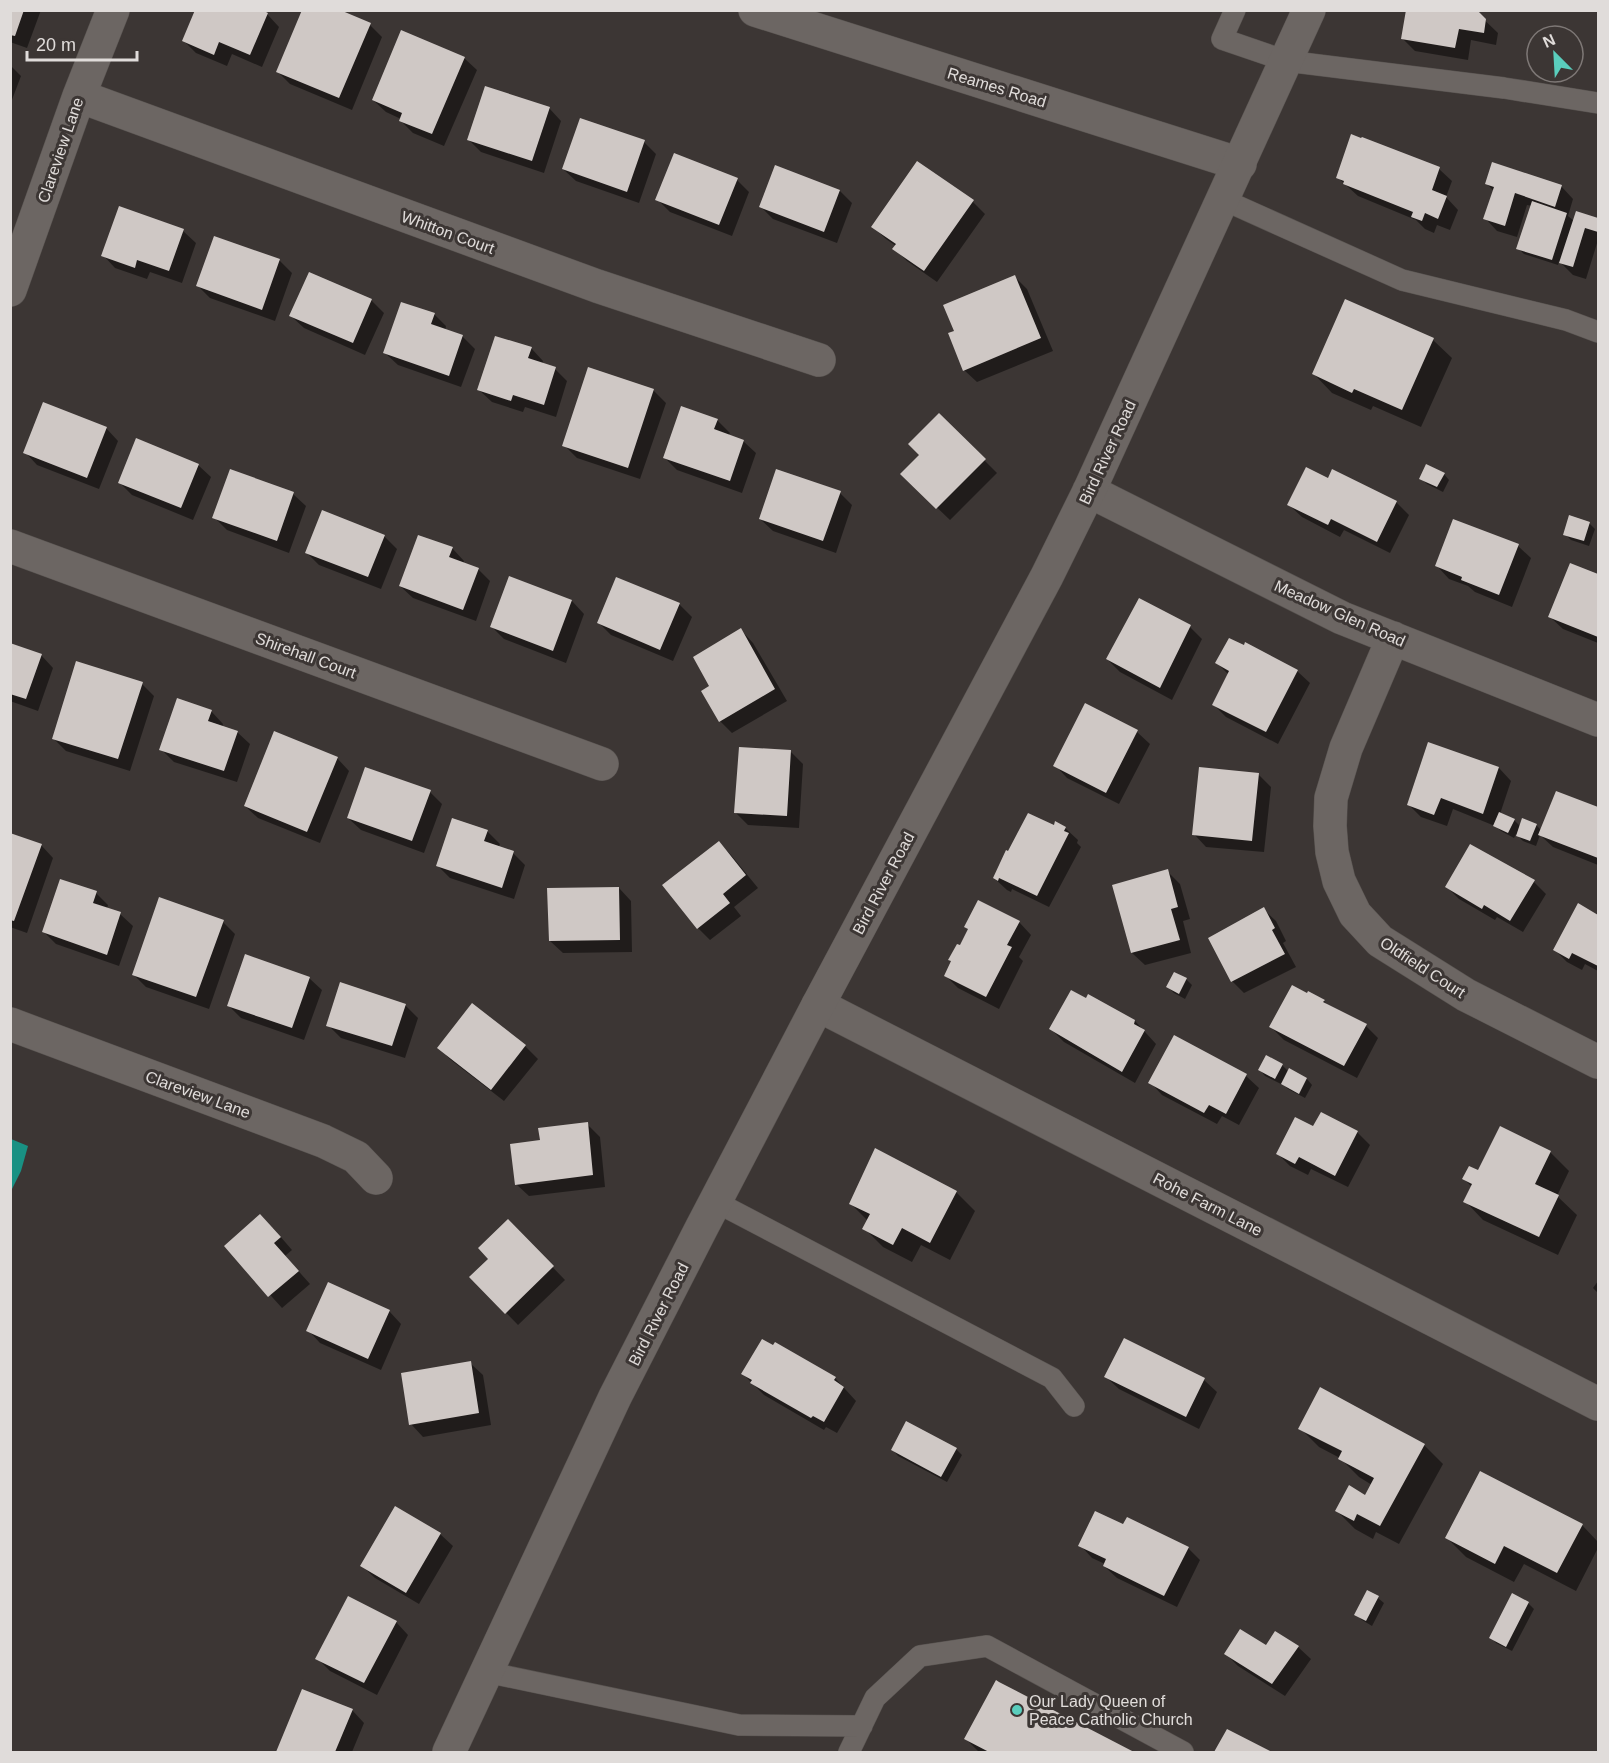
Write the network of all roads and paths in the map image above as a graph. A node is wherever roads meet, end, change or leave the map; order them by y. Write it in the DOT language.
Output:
graph roads {
  1 [pos="113,10"];
  2 [pos="754,10"];
  3 [pos="1234,10"];
  4 [pos="1309,10"];
  5 [pos="1286,61"];
  6 [pos="79,96"];
  7 [pos="1599,103"];
  8 [pos="1240,164"];
  9 [pos="1224,200"];
  10 [pos="10,290"];
  11 [pos="1599,332"];
  12 [pos="819,360"];
  13 [pos="1089,491"];
  14 [pos="10,546"];
  15 [pos="1393,638"];
  16 [pos="1599,720"];
  17 [pos="602,764"];
  18 [pos="818,1005"];
  19 [pos="10,1024"];
  20 [pos="1599,1062"];
  21 [pos="376,1178"];
  22 [pos="716,1202"];
  23 [pos="1599,1404"];
  24 [pos="1074,1406"];
  25 [pos="486,1672"];
  26 [pos="861,1726"];
  27 [pos="449,1752"];
  28 [pos="849,1752"];
  29 [pos="1183,1752"];
  1 -- 6 [label="street, Clareview Lane"];
  2 -- 8 [label="street, Reames Road"];
  3 -- 5 [label="lane"];
  4 -- 5 [label="street, Bird River Road"];
  5 -- 7 [label="lane"];
  5 -- 8 [label="street, Bird River Road"];
  6 -- 10 [label="street, Clareview Lane"];
  6 -- 12 [label="street, Whitton Court"];
  8 -- 9 [label="street, Bird River Road"];
  9 -- 11 [label="lane"];
  9 -- 13 [label="street, Bird River Road"];
  13 -- 15 [label="street, Meadow Glen Road"];
  13 -- 18 [label="street, Bird River Road"];
  14 -- 17 [label="street, Shirehall Court"];
  15 -- 16 [label="street, Meadow Glen Road"];
  15 -- 20 [label="street, Oldfield Court"];
  18 -- 22 [label="street, Bird River Road"];
  18 -- 23 [label="street, Rohe Farm Lane"];
  19 -- 21 [label="street, Clareview Lane"];
  22 -- 24 [label="lane"];
  22 -- 25 [label="street, Bird River Road"];
  25 -- 26 [label="lane"];
  25 -- 27 [label="street, Bird River Road"];
  26 -- 28 [label="lane"];
  26 -- 29 [label="lane"];
}
